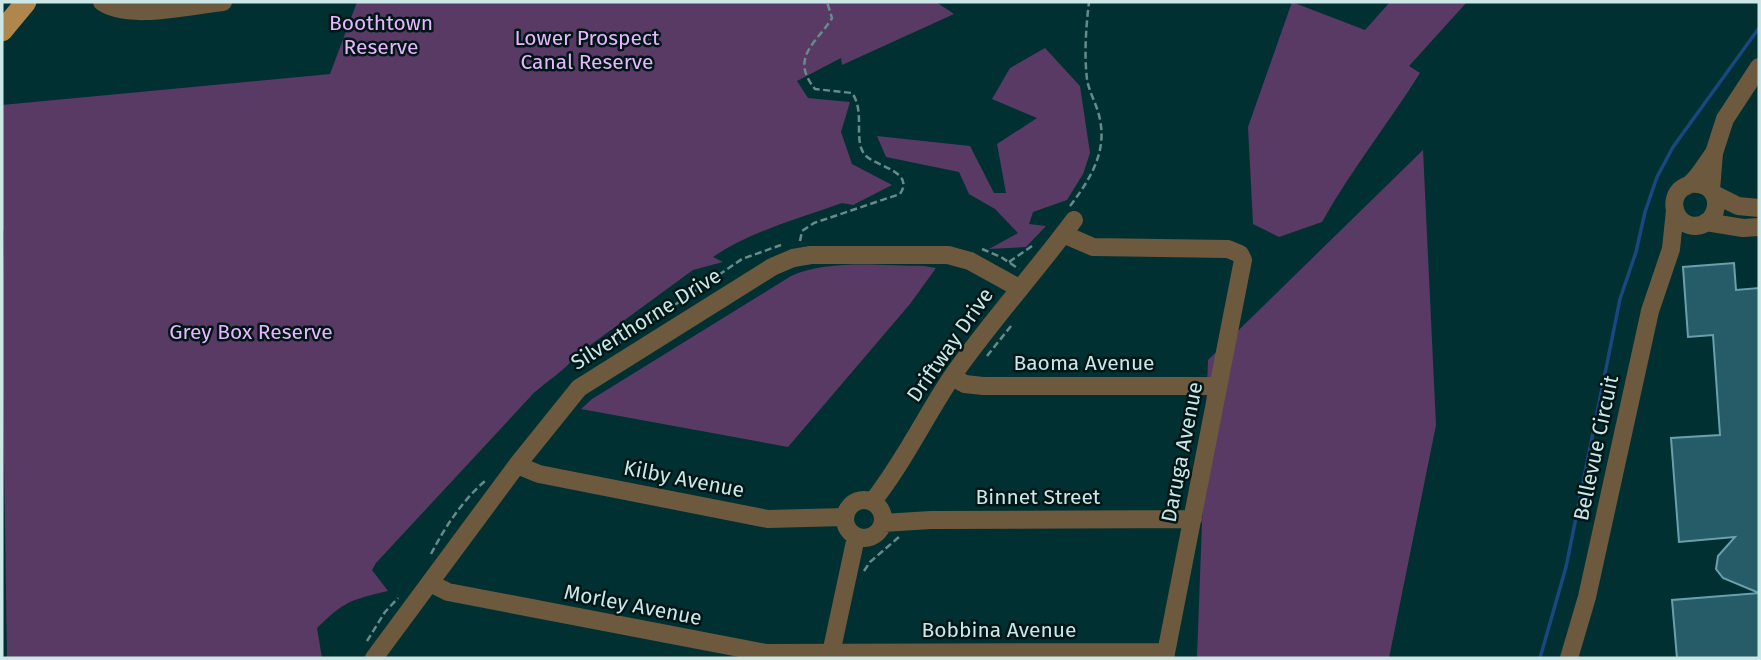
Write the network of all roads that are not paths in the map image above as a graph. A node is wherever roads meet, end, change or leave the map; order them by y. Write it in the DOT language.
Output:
graph roads {
  1 [pos="26,2"];
  2 [pos="102,2"];
  3 [pos="223,2"];
  4 [pos="2,31"];
  5 [pos="1759,67"];
  6 [pos="1714,153"];
  7 [pos="1690,184"];
  8 [pos="1713,192"];
  9 [pos="1759,208"];
  10 [pos="1675,210"];
  11 [pos="1704,223"];
  12 [pos="1759,227"];
  13 [pos="1671,248"];
  14 [pos="1240,254"];
  15 [pos="1018,288"];
  16 [pos="952,377"];
  17 [pos="1217,386"];
  18 [pos="517,465"];
  19 [pos="873,501"];
  20 [pos="845,517"];
  21 [pos="1193,519"];
  22 [pos="883,523"];
  23 [pos="856,537"];
  24 [pos="430,583"];
  25 [pos="929,655"];
  26 [pos="1166,655"];
  27 [pos="831,656"];
  28 [pos="374,658"];
  29 [pos="1569,658"];
  1 -- 4 [label="main road"];
  2 -- 3 [label="street"];
  5 -- 6 [label="street"];
  6 -- 7 [label="street"];
  6 -- 8 [label="street"];
  7 -- 8 [label="street"];
  7 -- 10 [label="street"];
  8 -- 9 [label="street"];
  8 -- 11 [label="street"];
  10 -- 11 [label="street"];
  10 -- 13 [label="street, Bellevue Circuit"];
  11 -- 12 [label="street"];
  11 -- 13 [label="street"];
  13 -- 29 [label="street, Bellevue Circuit"];
  14 -- 15 [label="street, Driftway Drive"];
  14 -- 17 [label="street, Daruga Avenue"];
  15 -- 16 [label="street, Driftway Drive"];
  15 -- 18 [label="street, Silverthorne Drive"];
  16 -- 17 [label="street, Baoma Avenue"];
  16 -- 19 [label="street, Driftway Drive"];
  17 -- 21 [label="street, Daruga Avenue"];
  18 -- 20 [label="street, Kilby Avenue"];
  18 -- 24 [label="street, Silverthorne Drive"];
  19 -- 20 [label="street"];
  19 -- 22 [label="street"];
  20 -- 23 [label="street"];
  21 -- 22 [label="street, Binnet Street"];
  21 -- 26 [label="street, Daruga Avenue"];
  22 -- 23 [label="street"];
  23 -- 27 [label="street"];
  24 -- 27 [label="street, Morley Avenue"];
  24 -- 28 [label="street, Silverthorne Drive"];
  25 -- 26 [label="street, Bobbina Avenue"];
  25 -- 27 [label="street, Bobbina Avenue"];
}
